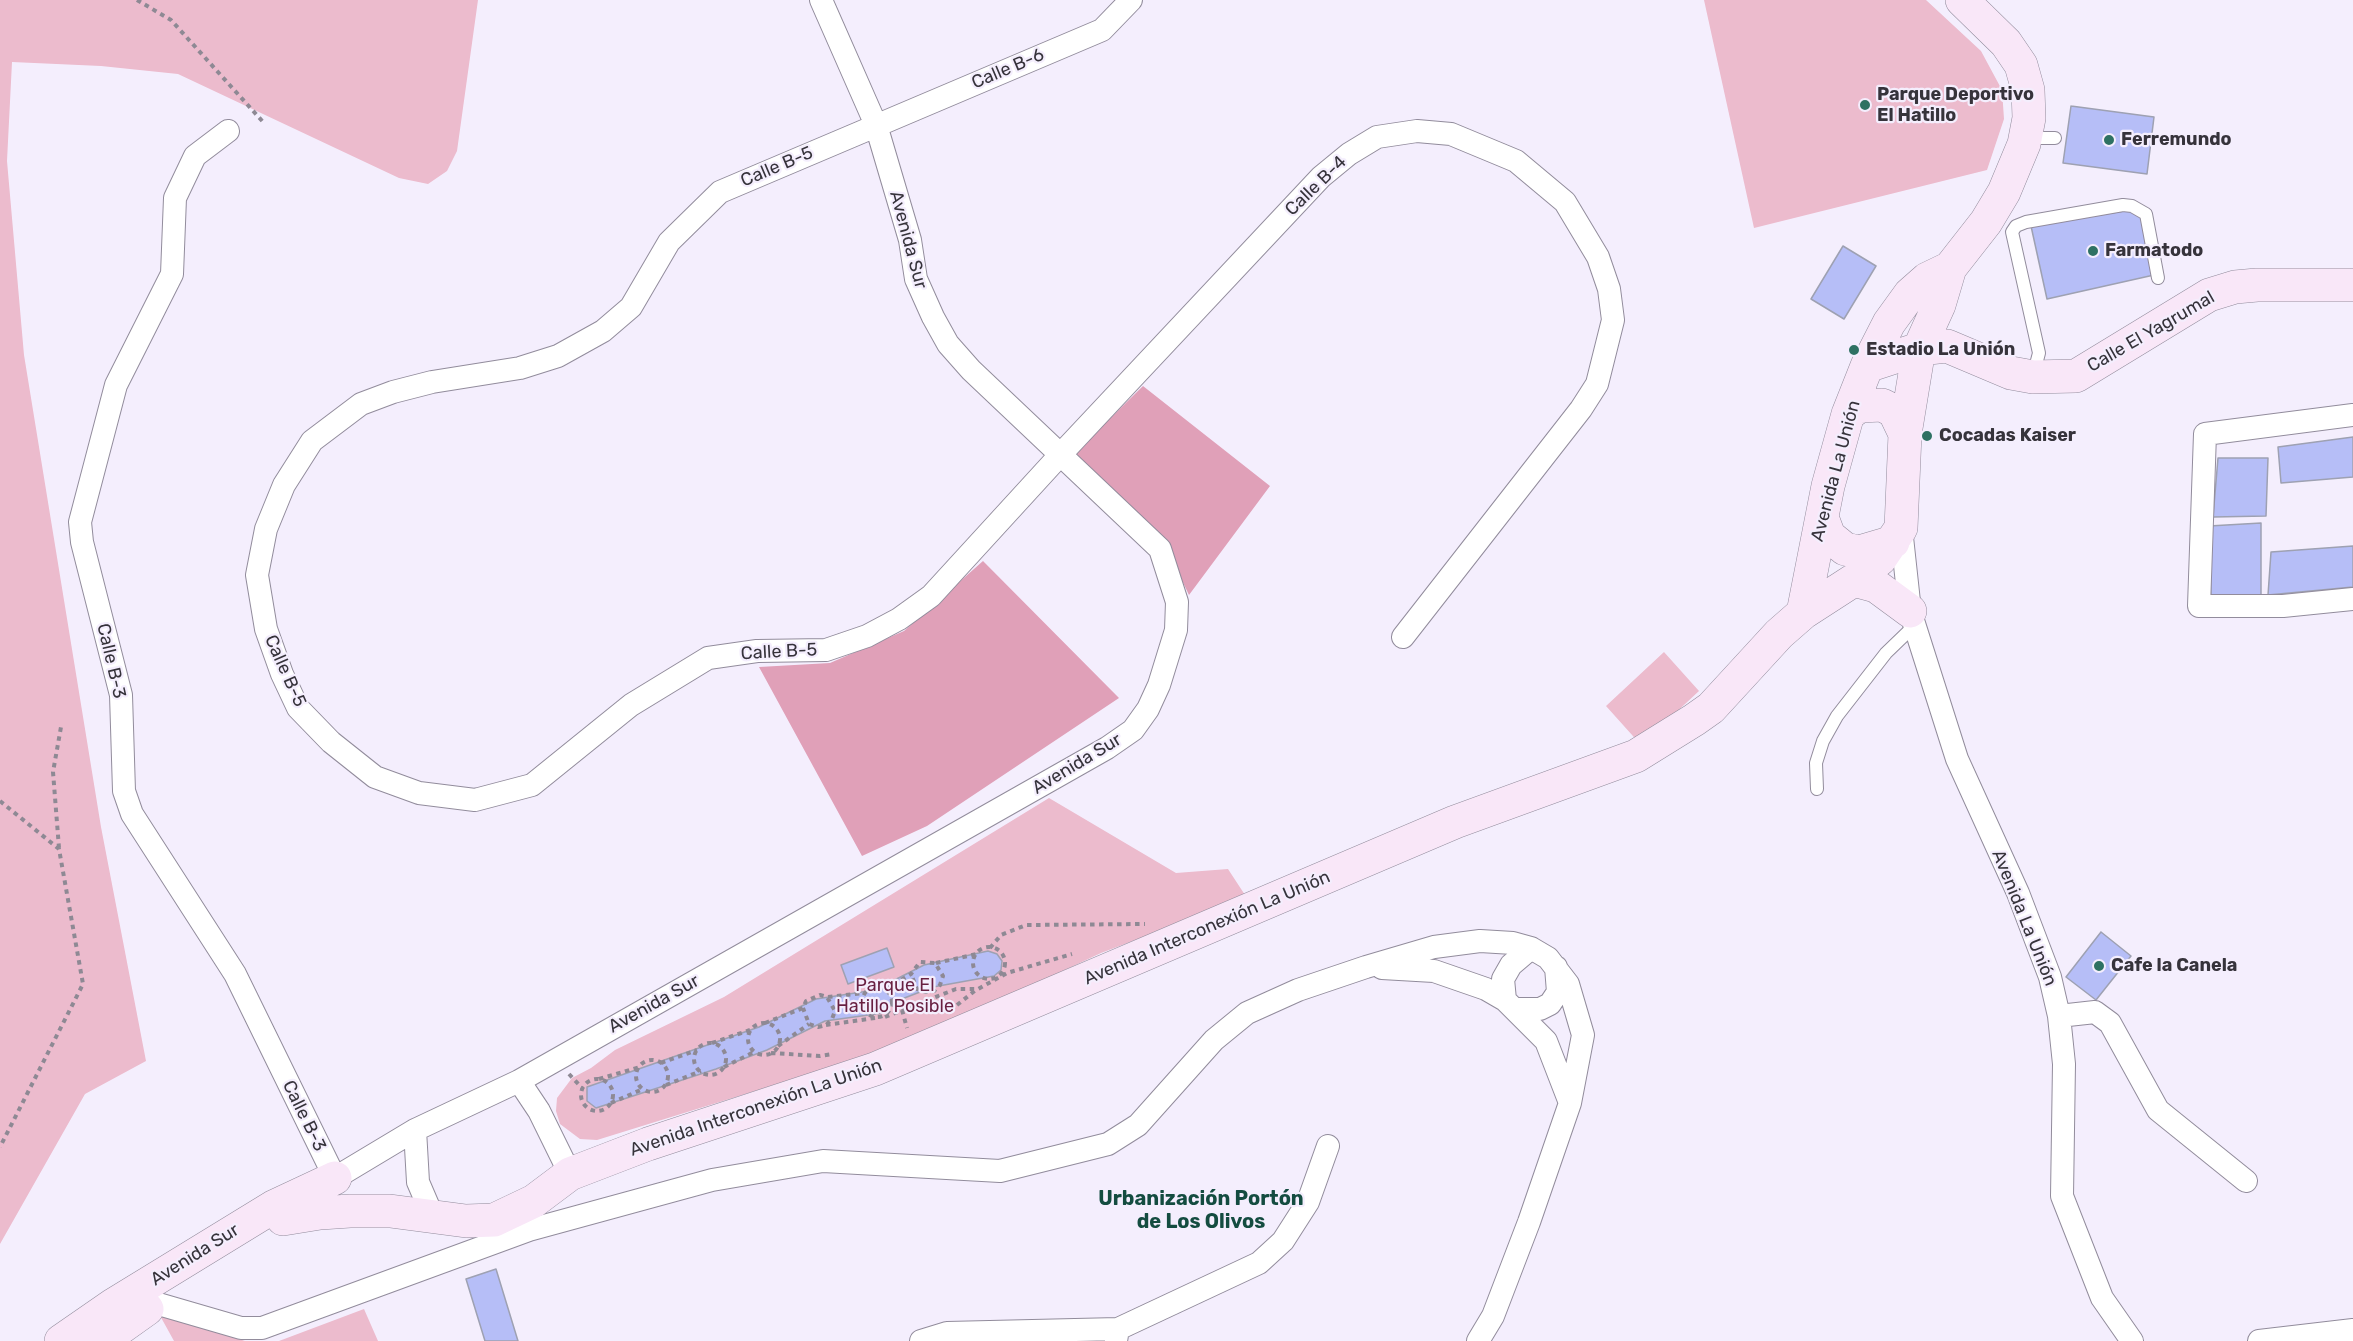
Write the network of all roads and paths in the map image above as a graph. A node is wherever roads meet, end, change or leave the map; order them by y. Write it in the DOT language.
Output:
graph roads {
  1 [pos="137,0"];
  2 [pos="821,0"];
  3 [pos="1131,0"];
  4 [pos="1962,0"];
  5 [pos="264,123"];
  6 [pos="876,125"];
  7 [pos="228,131"];
  8 [pos="1950,268"];
  9 [pos="2158,278"];
  10 [pos="2353,285"];
  11 [pos="1919,349"];
  12 [pos="1867,366"];
  13 [pos="2033,377"];
  14 [pos="1848,414"];
  15 [pos="2353,415"];
  16 [pos="1905,434"];
  17 [pos="1061,453"];
  18 [pos="1823,520"];
  19 [pos="1897,535"];
  20 [pos="1854,580"];
  21 [pos="2353,599"];
  22 [pos="1803,613"];
  23 [pos="1912,619"];
  24 [pos="1403,637"];
  25 [pos="61,727"];
  26 [pos="1817,789"];
  27 [pos="0,801"];
  28 [pos="59,849"];
  29 [pos="1135,931"];
  30 [pos="990,948"];
  31 [pos="1531,948"];
  32 [pos="977,954"];
  33 [pos="1074,954"];
  34 [pos="935,963"];
  35 [pos="1366,967"];
  36 [pos="1556,967"];
  37 [pos="911,974"];
  38 [pos="996,978"];
  39 [pos="886,989"];
  40 [pos="865,993"];
  41 [pos="827,997"];
  42 [pos="1510,1005"];
  43 [pos="803,1008"];
  44 [pos="2059,1016"];
  45 [pos="885,1017"];
  46 [pos="876,1018"];
  47 [pos="765,1023"];
  48 [pos="809,1024"];
  49 [pos="825,1025"];
  50 [pos="751,1030"];
  51 [pos="711,1043"];
  52 [pos="777,1047"];
  53 [pos="698,1049"];
  54 [pos="754,1052"];
  55 [pos="771,1053"];
  56 [pos="820,1056"];
  57 [pos="661,1063"];
  58 [pos="640,1067"];
  59 [pos="724,1067"];
  60 [pos="566,1071"];
  61 [pos="701,1071"];
  62 [pos="598,1079"];
  63 [pos="519,1081"];
  64 [pos="666,1085"];
  65 [pos="583,1089"];
  66 [pos="643,1089"];
  67 [pos="611,1103"];
  68 [pos="1570,1103"];
  69 [pos="415,1130"];
  70 [pos="1328,1146"];
  71 [pos="0,1147"];
  72 [pos="570,1174"];
  73 [pos="335,1178"];
  74 [pos="2246,1181"];
  75 [pos="433,1217"];
  76 [pos="283,1219"];
  77 [pos="155,1303"];
  78 [pos="2353,1330"];
  79 [pos="1117,1335"];
  80 [pos="61,1341"];
  81 [pos="102,1341"];
  82 [pos="921,1341"];
  83 [pos="1478,1341"];
  84 [pos="2132,1341"];
  85 [pos="2259,1341"];
  1 -- 5 [label="path"];
  2 -- 6 [label="street, Avenida Sur"];
  3 -- 6 [label="street, Calle B-6"];
  4 -- 8 [label="street, Avenida La Unión"];
  6 -- 17 [label="street, Avenida Sur"];
  6 -- 17 [label="street, Calle B-5"];
  7 -- 73 [label="street, Calle B-3"];
  8 -- 11 [label="street, Avenida La Unión"];
  8 -- 12 [label="street, Avenida La Unión"];
  9 -- 13 [label="lane"];
  10 -- 13 [label="street, Calle El Yagrumal"];
  11 -- 12 [label="street, Calle El Yagrumal"];
  11 -- 13 [label="street, Calle El Yagrumal"];
  11 -- 16 [label="street, Avenida La Unión"];
  12 -- 14 [label="street, Avenida La Unión"];
  14 -- 16 [label="street"];
  14 -- 18 [label="street, Avenida La Unión"];
  15 -- 21 [label="street"];
  16 -- 19 [label="street, Avenida La Unión"];
  17 -- 24 [label="street, Calle B-4"];
  17 -- 63 [label="street, Avenida Sur"];
  18 -- 19 [label="street"];
  18 -- 22 [label="street, Avenida La Unión"];
  19 -- 20 [label="street"];
  19 -- 23 [label="street, Avenida La Unión"];
  20 -- 22 [label="street"];
  20 -- 23 [label="street"];
  22 -- 72 [label="street, Avenida Interconexión La Unión"];
  23 -- 26 [label="lane"];
  23 -- 44 [label="street, Avenida La Unión"];
  25 -- 28 [label="path"];
  27 -- 28 [label="path"];
  28 -- 71 [label="path"];
  29 -- 30 [label="path"];
  30 -- 32 [label="path"];
  30 -- 38 [label="path"];
  31 -- 35 [label="street"];
  31 -- 36 [label="street"];
  31 -- 42 [label="street"];
  32 -- 34 [label="path"];
  32 -- 38 [label="path"];
  33 -- 38 [label="path"];
  34 -- 37 [label="path"];
  34 -- 37 [label="path"];
  35 -- 42 [label="street"];
  35 -- 77 [label="street"];
  36 -- 42 [label="street"];
  36 -- 68 [label="street"];
  37 -- 39 [label="path"];
  38 -- 45 [label="path"];
  39 -- 40 [label="path"];
  39 -- 45 [label="path"];
  40 -- 41 [label="path"];
  40 -- 46 [label="path"];
  41 -- 43 [label="path"];
  41 -- 49 [label="path"];
  42 -- 68 [label="street"];
  43 -- 47 [label="path"];
  43 -- 48 [label="path"];
  44 -- 74 [label="street"];
  44 -- 84 [label="street, Avenida La Unión"];
  45 -- 46 [label="path"];
  46 -- 49 [label="path"];
  47 -- 50 [label="path"];
  47 -- 52 [label="path"];
  48 -- 49 [label="path"];
  48 -- 52 [label="path"];
  50 -- 51 [label="path"];
  50 -- 54 [label="path"];
  51 -- 53 [label="path"];
  51 -- 59 [label="path"];
  52 -- 55 [label="path"];
  53 -- 57 [label="path"];
  53 -- 61 [label="path"];
  54 -- 55 [label="path"];
  54 -- 59 [label="path"];
  55 -- 56 [label="path"];
  57 -- 58 [label="path"];
  57 -- 64 [label="path"];
  58 -- 62 [label="path"];
  58 -- 66 [label="path"];
  59 -- 61 [label="path"];
  60 -- 65 [label="path"];
  61 -- 64 [label="path"];
  62 -- 65 [label="path"];
  62 -- 67 [label="path"];
  63 -- 69 [label="street, Avenida Sur"];
  63 -- 72 [label="street"];
  64 -- 66 [label="path"];
  65 -- 67 [label="path"];
  66 -- 67 [label="path"];
  68 -- 83 [label="street"];
  69 -- 73 [label="street, Avenida Sur"];
  69 -- 75 [label="street"];
  70 -- 79 [label="street"];
  72 -- 75 [label="street, Avenida Sur"];
  73 -- 76 [label="street, Avenida Sur"];
  73 -- 80 [label="street, Avenida Sur"];
  75 -- 76 [label="street, Avenida Sur"];
  76 -- 77 [label="street, Avenida Sur"];
  77 -- 81 [label="street, Avenida Sur"];
  78 -- 85 [label="street"];
  79 -- 82 [label="street"];
}
